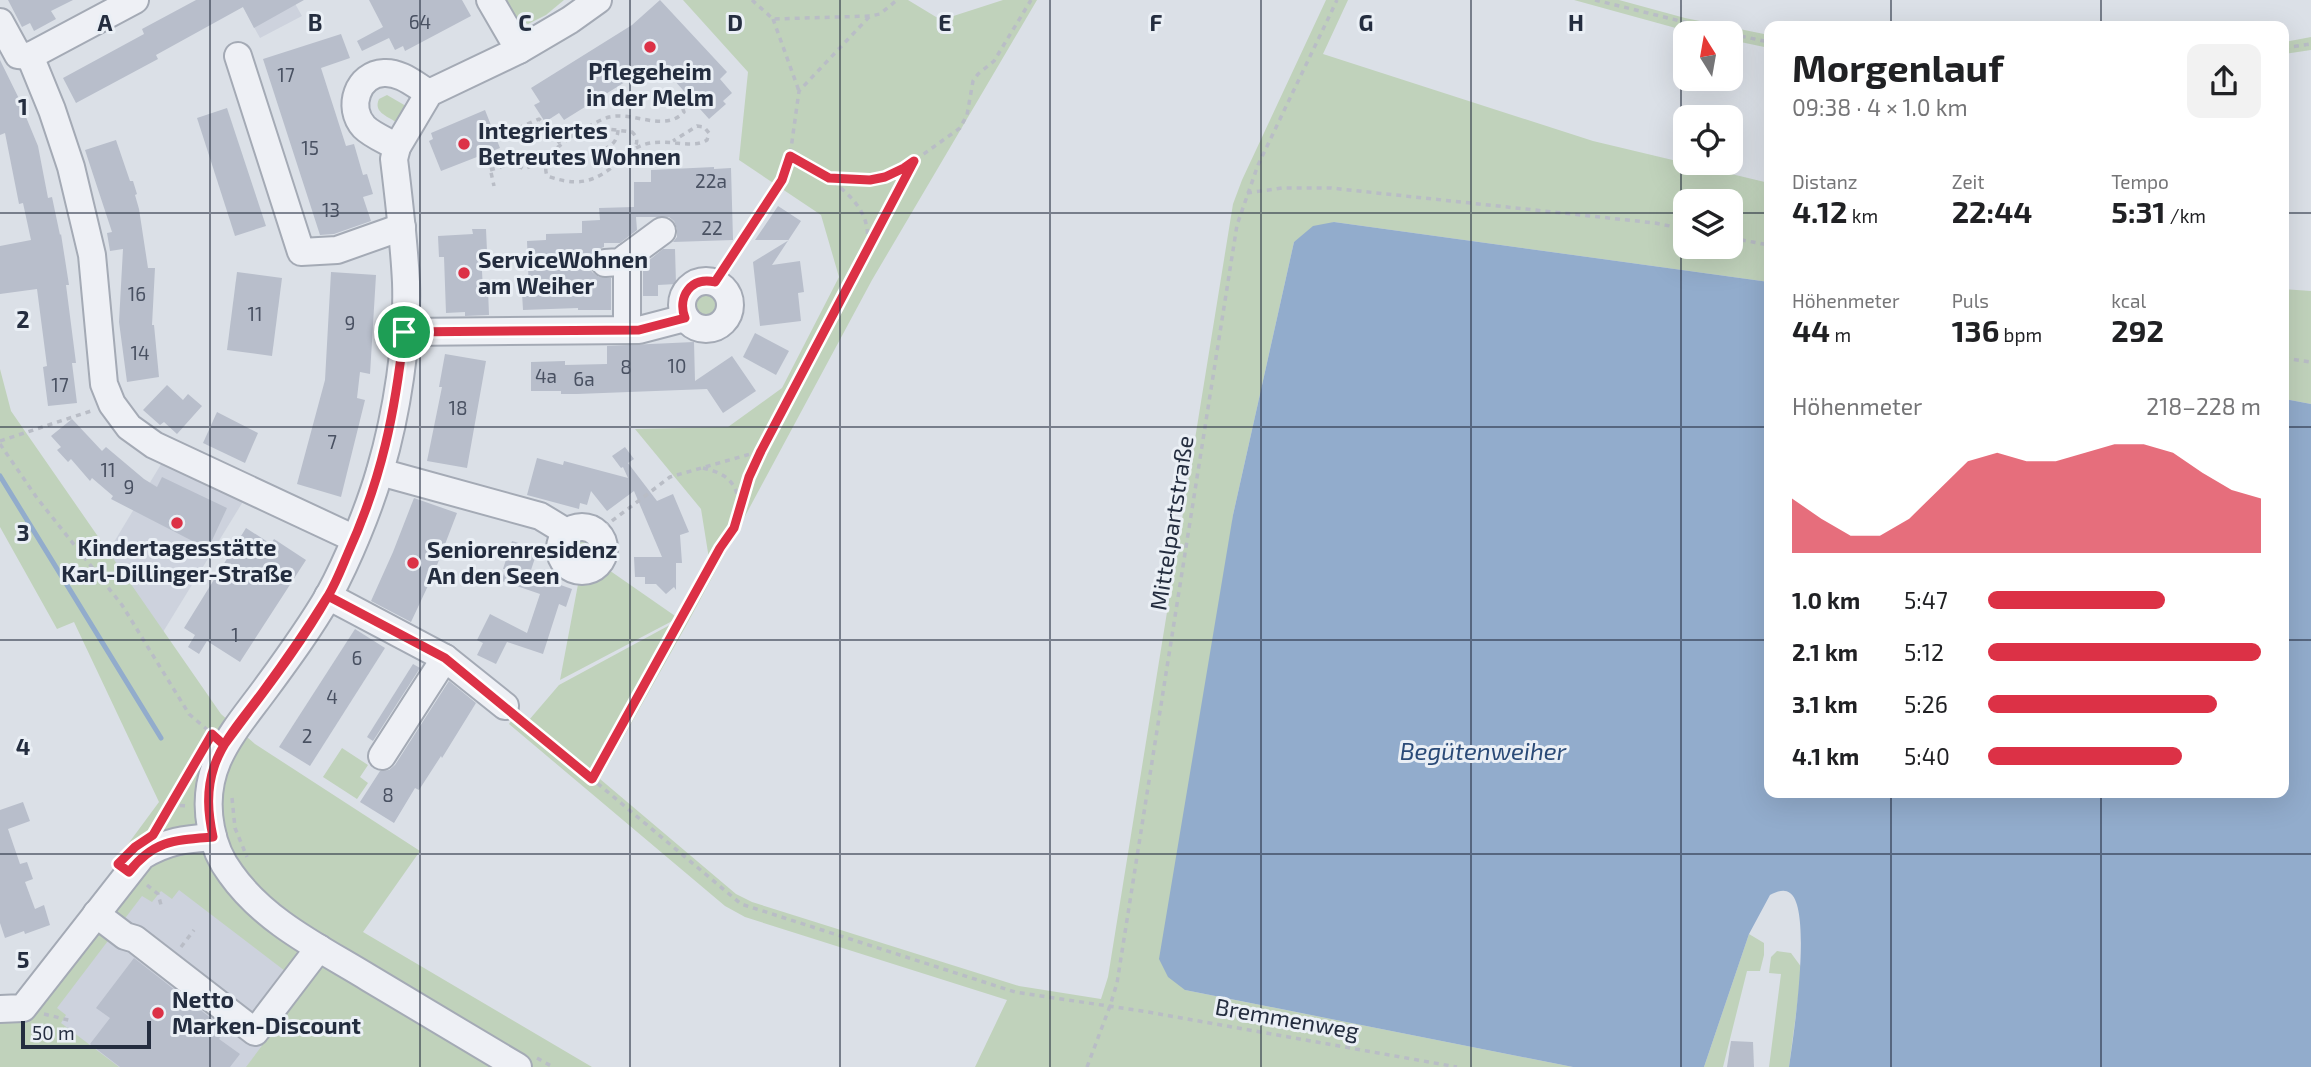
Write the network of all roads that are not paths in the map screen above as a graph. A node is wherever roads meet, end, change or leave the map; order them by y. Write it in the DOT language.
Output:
graph roads {
  1 [pos="135,0"];
  2 [pos="490,0"];
  3 [pos="598,0"];
  4 [pos="0,22"];
  5 [pos="519,50"];
  6 [pos="30,56"];
  7 [pos="238,56"];
  8 [pos="429,93"];
  9 [pos="397,147"];
  10 [pos="402,227"];
  11 [pos="662,231"];
  12 [pos="685,318"];
  13 [pos="627,330"];
  14 [pos="404,332"];
  15 [pos="380,472"];
  16 [pos="568,533"];
  17 [pos="355,539"];
  18 [pos="328,596"];
  19 [pos="445,658"];
  20 [pos="505,706"];
  21 [pos="382,756"];
  22 [pos="213,837"];
  23 [pos="96,914"];
  24 [pos="320,948"];
  25 [pos="0,1009"];
  26 [pos="518,1067"];
  1 -- 6 [label="street"];
  2 -- 5 [label="street"];
  3 -- 5 [label="street"];
  4 -- 6 [label="street"];
  5 -- 8 [label="street"];
  6 -- 17 [label="street"];
  7 -- 10 [label="street"];
  8 -- 9 [label="street"];
  8 -- 9 [label="street"];
  9 -- 10 [label="street"];
  10 -- 14 [label="street"];
  11 -- 13 [label="street"];
  12 -- 12 [label="street"];
  12 -- 13 [label="street"];
  13 -- 14 [label="street"];
  14 -- 15 [label="street"];
  15 -- 16 [label="street"];
  15 -- 17 [label="street"];
  16 -- 16 [label="street"];
  17 -- 18 [label="street"];
  18 -- 19 [label="street"];
  18 -- 22 [label="street"];
  19 -- 20 [label="street"];
  19 -- 21 [label="street"];
  22 -- 23 [label="street"];
  22 -- 24 [label="street"];
  23 -- 24 [label="street"];
  23 -- 25 [label="street"];
  24 -- 26 [label="street"];
}
